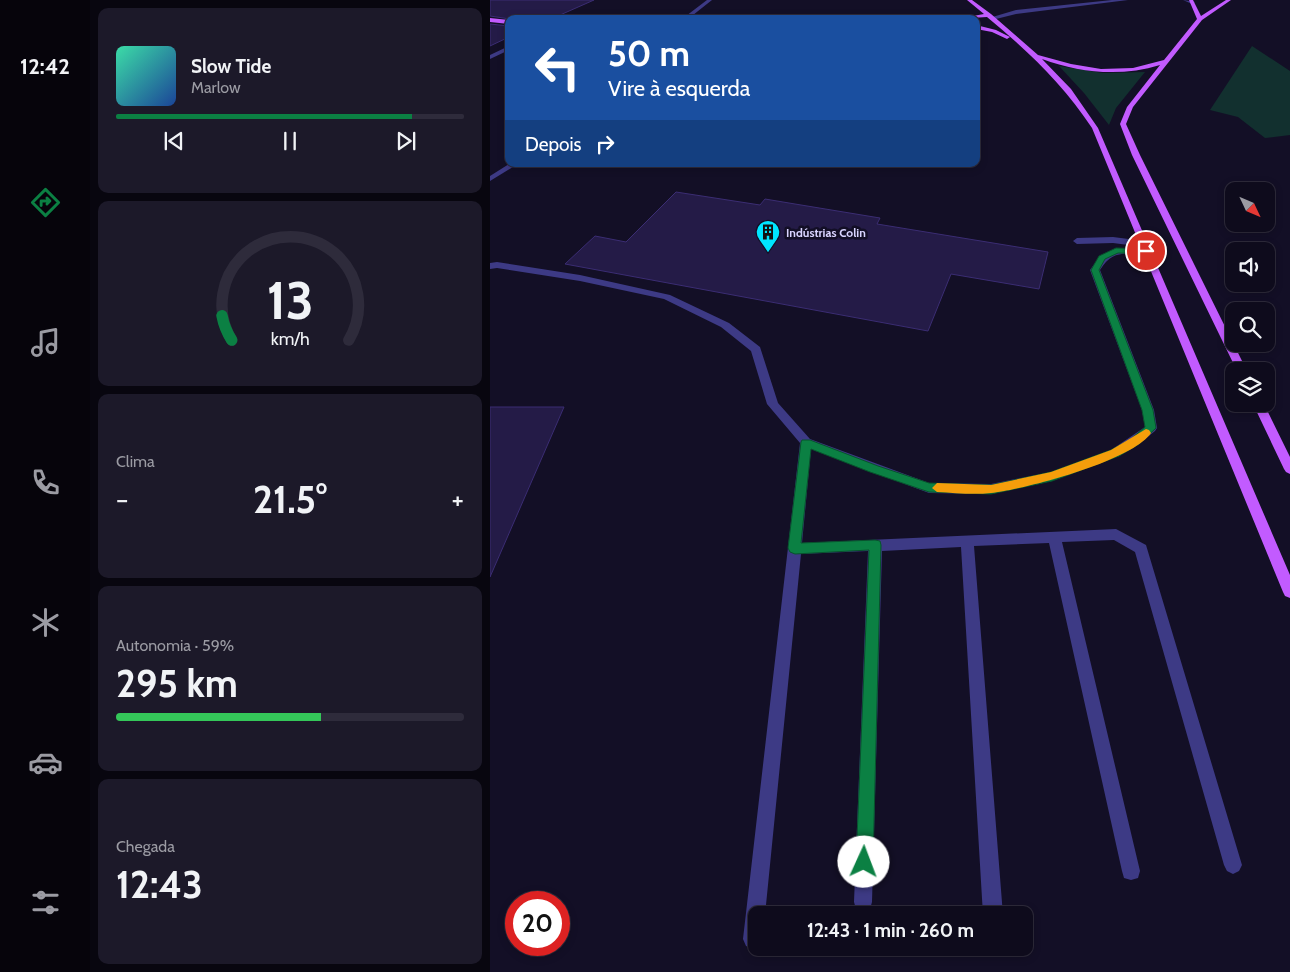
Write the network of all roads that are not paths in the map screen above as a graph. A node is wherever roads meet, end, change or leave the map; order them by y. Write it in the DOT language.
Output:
graph roads {
  1 [pos="710,0"];
  2 [pos="969,0"];
  3 [pos="1126,0"];
  4 [pos="1185,0"];
  5 [pos="1229,0"];
  6 [pos="1191,1"];
  7 [pos="689,15"];
  8 [pos="990,17"];
  9 [pos="980,18"];
  10 [pos="1200,19"];
  11 [pos="490,20"];
  12 [pos="505,22"];
  13 [pos="980,27"];
  14 [pos="505,50"];
  15 [pos="1036,55"];
  16 [pos="490,57"];
  17 [pos="1166,61"];
  18 [pos="1062,82"];
  19 [pos="509,167"];
  20 [pos="490,179"];
  21 [pos="1077,241"];
  22 [pos="1145,248"];
  23 [pos="490,266"];
  24 [pos="1238,362"];
  25 [pos="1262,412"];
  26 [pos="806,442"];
  27 [pos="1290,469"];
  28 [pos="1054,537"];
  29 [pos="967,541"];
  30 [pos="875,545"];
  31 [pos="795,548"];
  32 [pos="1290,592"];
  33 [pos="1233,865"];
  34 [pos="1131,871"];
  35 [pos="863,902"];
  36 [pos="757,906"];
  37 [pos="992,906"];
  1 -- 7 [label="street"];
  2 -- 8 [label="main road"];
  3 -- 8 [label="street"];
  4 -- 6 [label="street"];
  5 -- 10 [label="main road"];
  6 -- 10 [label="main road"];
  8 -- 9 [label="main road"];
  8 -- 15 [label="main road"];
  10 -- 17 [label="main road"];
  11 -- 12 [label="main road"];
  13 -- 18 [label="main road"];
  14 -- 16 [label="street"];
  15 -- 17 [label="main road"];
  15 -- 18 [label="main road"];
  17 -- 24 [label="main road"];
  18 -- 22 [label="main road"];
  19 -- 20 [label="street"];
  21 -- 22 [label="street"];
  22 -- 26 [label="street"];
  22 -- 32 [label="main road"];
  23 -- 26 [label="street"];
  25 -- 27 [label="main road"];
  26 -- 31 [label="street"];
  28 -- 29 [label="street"];
  28 -- 33 [label="street"];
  28 -- 34 [label="street"];
  29 -- 30 [label="street"];
  29 -- 37 [label="street"];
  30 -- 31 [label="street"];
  30 -- 35 [label="street"];
  31 -- 36 [label="street"];
}
